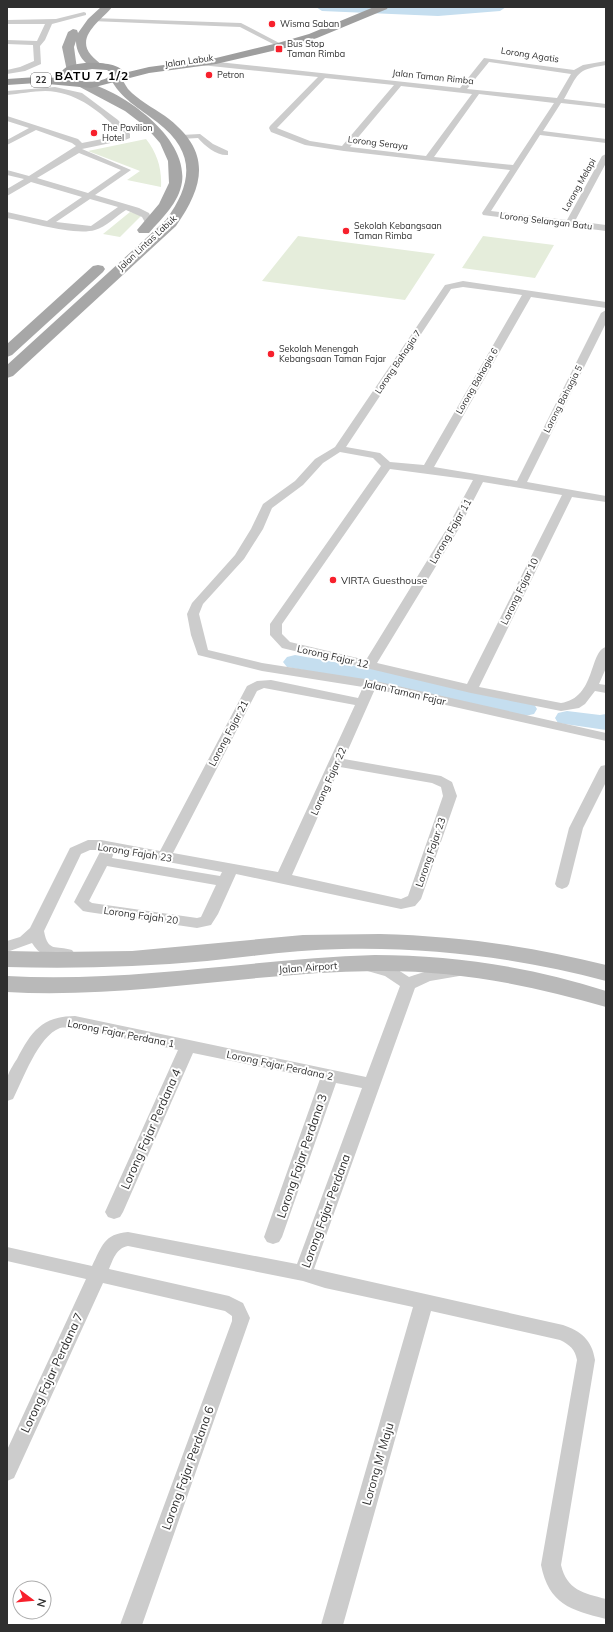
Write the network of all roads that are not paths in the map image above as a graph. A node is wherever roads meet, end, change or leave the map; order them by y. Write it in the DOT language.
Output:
graph roads {
  1 [pos="107,7"];
  2 [pos="383,7"];
  3 [pos="90,14"];
  4 [pos="7,22"];
  5 [pos="52,23"];
  6 [pos="72,33"];
  7 [pos="7,42"];
  8 [pos="39,43"];
  9 [pos="281,46"];
  10 [pos="228,60"];
  11 [pos="201,63"];
  12 [pos="606,63"];
  13 [pos="98,66"];
  14 [pos="258,68"];
  15 [pos="70,70"];
  16 [pos="7,72"];
  17 [pos="576,72"];
  18 [pos="115,73"];
  19 [pos="324,76"];
  20 [pos="7,81"];
  21 [pos="78,83"];
  22 [pos="399,84"];
  23 [pos="462,90"];
  24 [pos="477,92"];
  25 [pos="7,93"];
  26 [pos="559,101"];
  27 [pos="606,106"];
  28 [pos="7,118"];
  29 [pos="34,128"];
  30 [pos="539,133"];
  31 [pos="181,137"];
  32 [pos="606,141"];
  33 [pos="7,143"];
  34 [pos="79,148"];
  35 [pos="344,149"];
  36 [pos="225,153"];
  37 [pos="606,156"];
  38 [pos="428,159"];
  39 [pos="515,168"];
  40 [pos="7,172"];
  41 [pos="29,179"];
  42 [pos="7,194"];
  43 [pos="87,197"];
  44 [pos="169,200"];
  45 [pos="124,207"];
  46 [pos="136,210"];
  47 [pos="7,215"];
  48 [pos="48,224"];
  49 [pos="150,224"];
  50 [pos="568,224"];
  51 [pos="606,228"];
  52 [pos="132,240"];
  53 [pos="109,260"];
  54 [pos="528,293"];
  55 [pos="606,305"];
  56 [pos="606,313"];
  57 [pos="7,352"];
  58 [pos="7,373"];
  59 [pos="339,449"];
  60 [pos="387,465"];
  61 [pos="427,469"];
  62 [pos="479,478"];
  63 [pos="520,485"];
  64 [pos="568,493"];
  65 [pos="606,499"];
  66 [pos="606,651"];
  67 [pos="370,664"];
  68 [pos="371,684"];
  69 [pos="592,686"];
  70 [pos="471,689"];
  71 [pos="606,689"];
  72 [pos="362,703"];
  73 [pos="552,705"];
  74 [pos="545,724"];
  75 [pos="606,737"];
  76 [pos="337,762"];
  77 [pos="606,769"];
  78 [pos="110,847"];
  79 [pos="164,856"];
  80 [pos="103,861"];
  81 [pos="228,875"];
  82 [pos="283,878"];
  83 [pos="562,884"];
  84 [pos="36,931"];
  85 [pos="7,947"];
  86 [pos="235,949"];
  87 [pos="7,958"];
  88 [pos="362,964"];
  89 [pos="472,968"];
  90 [pos="606,973"];
  91 [pos="7,984"];
  92 [pos="408,984"];
  93 [pos="606,999"];
  94 [pos="188,1046"];
  95 [pos="330,1076"];
  96 [pos="372,1084"];
  97 [pos="7,1095"];
  98 [pos="114,1212"];
  99 [pos="273,1237"];
  100 [pos="7,1254"];
  101 [pos="303,1273"];
  102 [pos="98,1274"];
  103 [pos="424,1302"];
  104 [pos="7,1472"];
  105 [pos="606,1609"];
  106 [pos="131,1625"];
  107 [pos="332,1625"];
  1 -- 3 [label="main road"];
  2 -- 9 [label="highway"];
  3 -- 5 [label="street"];
  3 -- 6 [label="main road"];
  3 -- 9 [label="street"];
  3 -- 13 [label="main road"];
  4 -- 5 [label="street"];
  5 -- 6 [label="street"];
  5 -- 8 [label="street"];
  6 -- 15 [label="main road"];
  7 -- 8 [label="street"];
  8 -- 16 [label="street"];
  9 -- 10 [label="highway"];
  10 -- 11 [label="highway"];
  10 -- 14 [label="street, Jalan Taman Rimba"];
  10 -- 18 [label="highway, Jalan Labuk / 22"];
  11 -- 14 [label="street, Jalan Taman Rimba"];
  11 -- 18 [label="highway"];
  12 -- 17 [label="street"];
  13 -- 15 [label="highway, 22"];
  13 -- 18 [label="highway, 22"];
  14 -- 19 [label="street, Jalan Taman Rimba"];
  15 -- 20 [label="highway, 22"];
  15 -- 21 [label="highway, 22"];
  17 -- 23 [label="street, Lorong Agatis"];
  17 -- 26 [label="street"];
  18 -- 21 [label="highway, 22"];
  18 -- 31 [label="main road, Jalan Lintas Labuk"];
  19 -- 22 [label="street, Jalan Taman Rimba"];
  19 -- 35 [label="street, Lorong Seraya"];
  20 -- 21 [label="highway, 22"];
  21 -- 44 [label="main road, Jalan Lintas Labuk"];
  22 -- 23 [label="street, Jalan Taman Rimba"];
  22 -- 35 [label="street"];
  23 -- 24 [label="street, Jalan Taman Rimba"];
  24 -- 26 [label="street, Jalan Taman Rimba"];
  24 -- 38 [label="street"];
  25 -- 34 [label="street"];
  26 -- 27 [label="street, Jalan Taman Rimba"];
  26 -- 30 [label="street"];
  28 -- 29 [label="street"];
  29 -- 33 [label="street"];
  29 -- 34 [label="street"];
  30 -- 32 [label="street"];
  30 -- 39 [label="street"];
  31 -- 36 [label="street"];
  31 -- 58 [label="main road, Jalan Lintas Labuk"];
  34 -- 41 [label="street"];
  34 -- 43 [label="street"];
  35 -- 38 [label="street, Lorong Seraya"];
  37 -- 50 [label="street, Lorong Melapi"];
  38 -- 39 [label="street, Lorong Seraya"];
  39 -- 50 [label="street, Lorong Selangan Batu"];
  40 -- 41 [label="street"];
  41 -- 42 [label="street"];
  41 -- 43 [label="street"];
  43 -- 45 [label="street"];
  43 -- 48 [label="street"];
  44 -- 46 [label="street"];
  44 -- 49 [label="main road, Jalan Lintas Labuk"];
  45 -- 46 [label="street"];
  45 -- 48 [label="street"];
  46 -- 49 [label="street"];
  47 -- 48 [label="street"];
  49 -- 52 [label="main road, Jalan Lintas Labuk"];
  50 -- 51 [label="street, Lorong Selangan Batu"];
  53 -- 57 [label="main road, Jalan Lintas Labuk"];
  54 -- 55 [label="street"];
  54 -- 59 [label="street, Lorong Bahagia 7"];
  54 -- 61 [label="street, Lorong Bahagia 6"];
  56 -- 63 [label="street, Lorong Bahagia 5"];
  59 -- 60 [label="street"];
  59 -- 68 [label="street, Jalan Taman Fajar"];
  60 -- 61 [label="street"];
  60 -- 67 [label="street, Lorong Fajar 12"];
  61 -- 62 [label="street"];
  62 -- 63 [label="street"];
  62 -- 67 [label="street, Lorong Fajar 11"];
  63 -- 64 [label="street"];
  64 -- 65 [label="street"];
  64 -- 70 [label="street, Lorong Fajar 10"];
  66 -- 69 [label="street, Lorong Fajar 12"];
  67 -- 70 [label="street, Lorong Fajar 12"];
  68 -- 72 [label="street, Lorong Fajar 22"];
  68 -- 74 [label="street, Jalan Taman Fajar"];
  69 -- 71 [label="street"];
  69 -- 73 [label="street, Lorong Fajar 12"];
  70 -- 73 [label="street, Lorong Fajar 12"];
  72 -- 76 [label="street, Lorong Fajar 22"];
  72 -- 79 [label="street, Lorong Fajar 21"];
  73 -- 74 [label="street"];
  74 -- 75 [label="street, Jalan Taman Fajar"];
  76 -- 82 [label="street, Lorong Fajar 22"];
  76 -- 82 [label="street, Lorong Fajar 23"];
  77 -- 83 [label="street"];
  78 -- 79 [label="street, Lorong Fajah 23"];
  78 -- 80 [label="street, Lorong Fajah 20"];
  78 -- 84 [label="street, Lorong Fajah 23"];
  79 -- 81 [label="street, Lorong Fajah 23"];
  80 -- 81 [label="street"];
  80 -- 81 [label="street, Lorong Fajah 20"];
  81 -- 82 [label="street, Lorong Fajah 23"];
  84 -- 85 [label="street"];
  84 -- 86 [label="street"];
  86 -- 87 [label="main road"];
  86 -- 90 [label="main road"];
  88 -- 89 [label="main road, Jalan Airport"];
  88 -- 91 [label="main road, Jalan Airport"];
  88 -- 92 [label="street"];
  89 -- 92 [label="street"];
  89 -- 93 [label="main road, Jalan Airport"];
  92 -- 96 [label="street, Lorong Fajar Perdana"];
  94 -- 95 [label="street, Lorong Fajar Perdana 2"];
  94 -- 97 [label="street, Lorong Fajar Perdana 1"];
  94 -- 98 [label="street, Lorong Fajar Perdana 4"];
  95 -- 96 [label="street, Lorong Fajar Perdana 2"];
  95 -- 99 [label="street, Lorong Fajar Perdana 3"];
  96 -- 101 [label="street, Lorong Fajar Perdana"];
  100 -- 102 [label="street"];
  101 -- 102 [label="street, Lorong Fajar Perdana"];
  101 -- 103 [label="street"];
  102 -- 104 [label="street, Lorong Fajar Perdana 7"];
  102 -- 106 [label="street, Lorong Fajar Perdana 6"];
  103 -- 105 [label="street"];
  103 -- 107 [label="street, Lorong M' Maju"];
}
